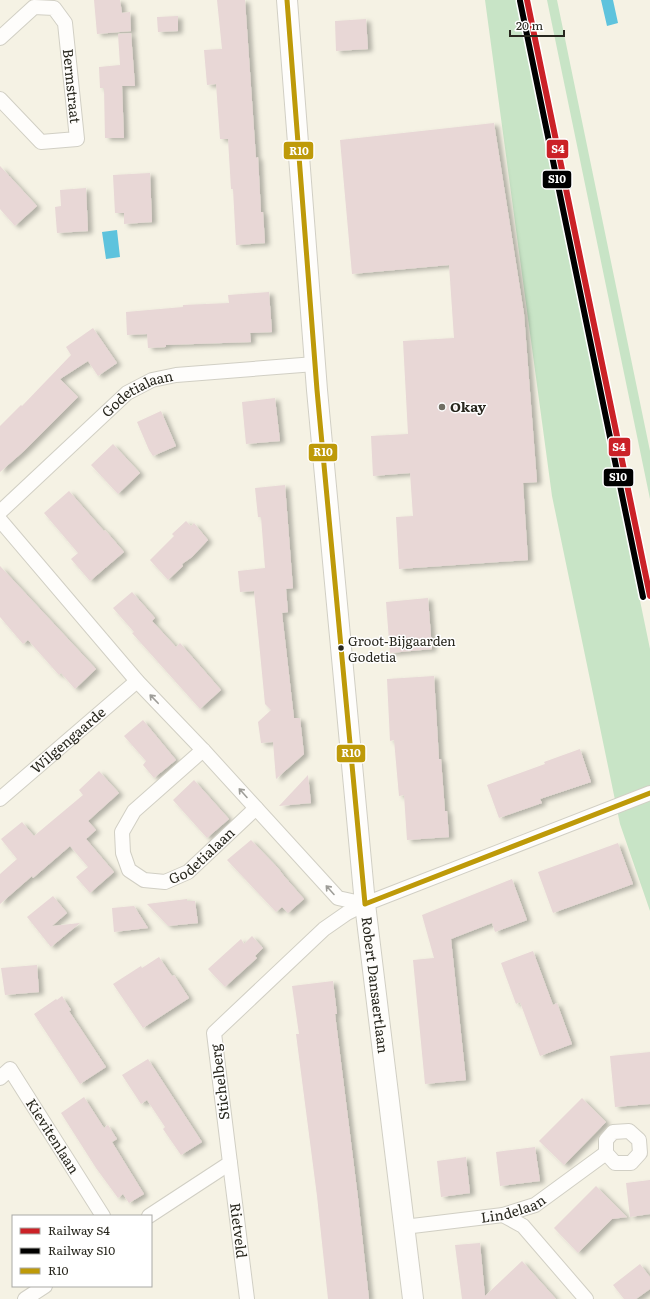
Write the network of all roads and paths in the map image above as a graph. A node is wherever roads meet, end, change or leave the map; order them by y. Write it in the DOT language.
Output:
graph roads {
  1 [pos="287,0"];
  2 [pos="0,38"];
  3 [pos="0,99"];
  4 [pos="315,364"];
  5 [pos="0,512"];
  6 [pos="0,520"];
  7 [pos="136,681"];
  8 [pos="203,750"];
  9 [pos="650,793"];
  10 [pos="0,799"];
  11 [pos="256,808"];
  12 [pos="365,904"];
  13 [pos="0,1078"];
  14 [pos="606,1153"];
  15 [pos="230,1162"];
  16 [pos="102,1215"];
  17 [pos="150,1215"];
  18 [pos="503,1215"];
  19 [pos="404,1227"];
  20 [pos="44,1287"];
  21 [pos="26,1299"];
  22 [pos="247,1299"];
  23 [pos="413,1299"];
  24 [pos="586,1299"];
  1 -- 4 [label="street, Robert Dansaertlaan"];
  2 -- 3 [label="street, Bermstraat"];
  4 -- 5 [label="street, Godetialaan"];
  4 -- 12 [label="street, Robert Dansaertlaan"];
  6 -- 7 [label="street"];
  8 -- 7 [label="street, one-way"];
  7 -- 10 [label="street, Wilgengaarde"];
  11 -- 8 [label="street, one-way"];
  8 -- 11 [label="street, Godetialaan"];
  9 -- 12 [label="street"];
  12 -- 11 [label="street, one-way"];
  12 -- 15 [label="street, Stichelberg"];
  12 -- 19 [label="street, Robert Dansaertlaan"];
  13 -- 16 [label="street, Kievitenlaan"];
  14 -- 18 [label="street, Lindelaan"];
  15 -- 17 [label="street"];
  15 -- 22 [label="street, Rietveld"];
  18 -- 19 [label="street, Lindelaan"];
  18 -- 24 [label="street"];
  19 -- 23 [label="street, Robert Dansaertlaan"];
  20 -- 21 [label="street"];
}
